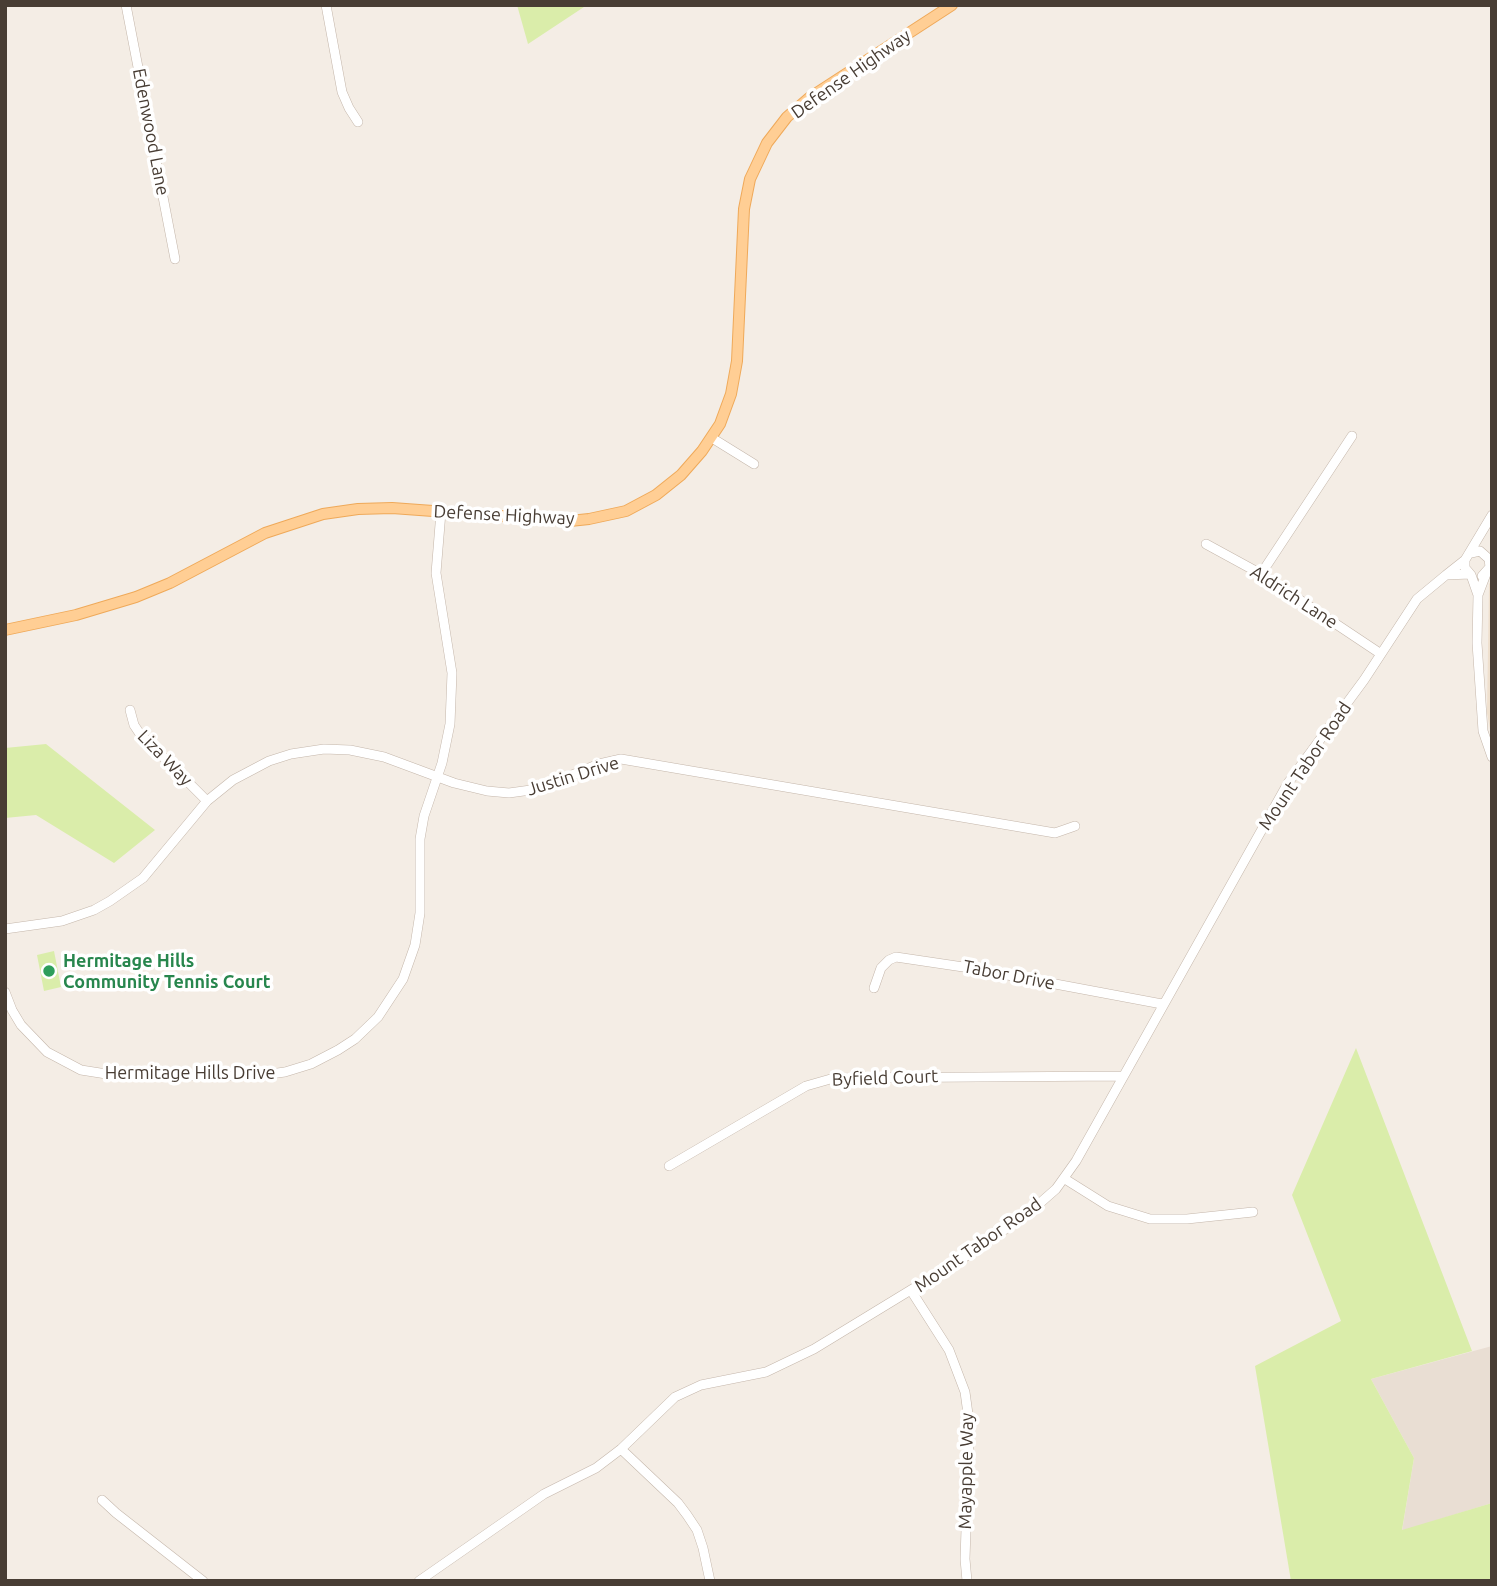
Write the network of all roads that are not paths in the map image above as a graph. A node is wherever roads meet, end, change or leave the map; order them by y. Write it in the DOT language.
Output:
graph roads {
  1 [pos="126,5"];
  2 [pos="326,5"];
  3 [pos="952,5"];
  4 [pos="358,122"];
  5 [pos="175,259"];
  6 [pos="1352,436"];
  7 [pos="712,438"];
  8 [pos="754,464"];
  9 [pos="441,512"];
  10 [pos="1492,515"];
  11 [pos="1485,528"];
  12 [pos="1206,544"];
  13 [pos="1487,555"];
  14 [pos="1468,556"];
  15 [pos="1261,574"];
  16 [pos="1470,574"];
  17 [pos="1486,574"];
  18 [pos="1447,575"];
  19 [pos="1478,595"];
  20 [pos="5,630"];
  21 [pos="1381,654"];
  22 [pos="130,710"];
  23 [pos="1492,757"];
  24 [pos="437,777"];
  25 [pos="207,801"];
  26 [pos="1075,826"];
  27 [pos="5,929"];
  28 [pos="874,988"];
  29 [pos="5,992"];
  30 [pos="1162,1004"];
  31 [pos="1123,1076"];
  32 [pos="669,1166"];
  33 [pos="1065,1180"];
  34 [pos="1253,1212"];
  35 [pos="912,1292"];
  36 [pos="621,1449"];
  37 [pos="102,1500"];
  38 [pos="203,1581"];
  39 [pos="419,1581"];
  40 [pos="709,1581"];
  41 [pos="967,1581"];
  1 -- 5 [label="street, Edenwood Lane"];
  2 -- 4 [label="street"];
  3 -- 7 [label="main road, Defense Highway"];
  6 -- 15 [label="street"];
  7 -- 8 [label="street"];
  7 -- 9 [label="main road, Defense Highway"];
  9 -- 20 [label="main road, Defense Highway"];
  9 -- 24 [label="street, Hermitage Hills Drive"];
  10 -- 11 [label="street"];
  11 -- 13 [label="street"];
  11 -- 14 [label="street"];
  12 -- 15 [label="street, Aldrich Lane"];
  13 -- 14 [label="street"];
  13 -- 17 [label="street"];
  14 -- 16 [label="street"];
  14 -- 18 [label="street, Mount Tabor Road"];
  15 -- 21 [label="street, Aldrich Lane"];
  16 -- 17 [label="street"];
  16 -- 18 [label="street"];
  16 -- 19 [label="street"];
  17 -- 19 [label="street"];
  18 -- 21 [label="street, Mount Tabor Road"];
  19 -- 23 [label="street"];
  21 -- 30 [label="street, Mount Tabor Road"];
  22 -- 25 [label="street, Liza Way"];
  24 -- 25 [label="street, Justin Drive"];
  24 -- 26 [label="street, Justin Drive"];
  24 -- 29 [label="street, Hermitage Hills Drive"];
  25 -- 27 [label="street, Justin Drive"];
  28 -- 30 [label="street, Tabor Drive"];
  30 -- 31 [label="street, Mount Tabor Road"];
  31 -- 32 [label="street, Byfield Court"];
  31 -- 33 [label="street, Mount Tabor Road"];
  33 -- 34 [label="street"];
  33 -- 35 [label="street, Mount Tabor Road"];
  35 -- 36 [label="street, Mount Tabor Road"];
  35 -- 41 [label="street, Mayapple Way"];
  36 -- 39 [label="street, Mount Tabor Road"];
  36 -- 40 [label="street"];
  37 -- 38 [label="street"];
}
